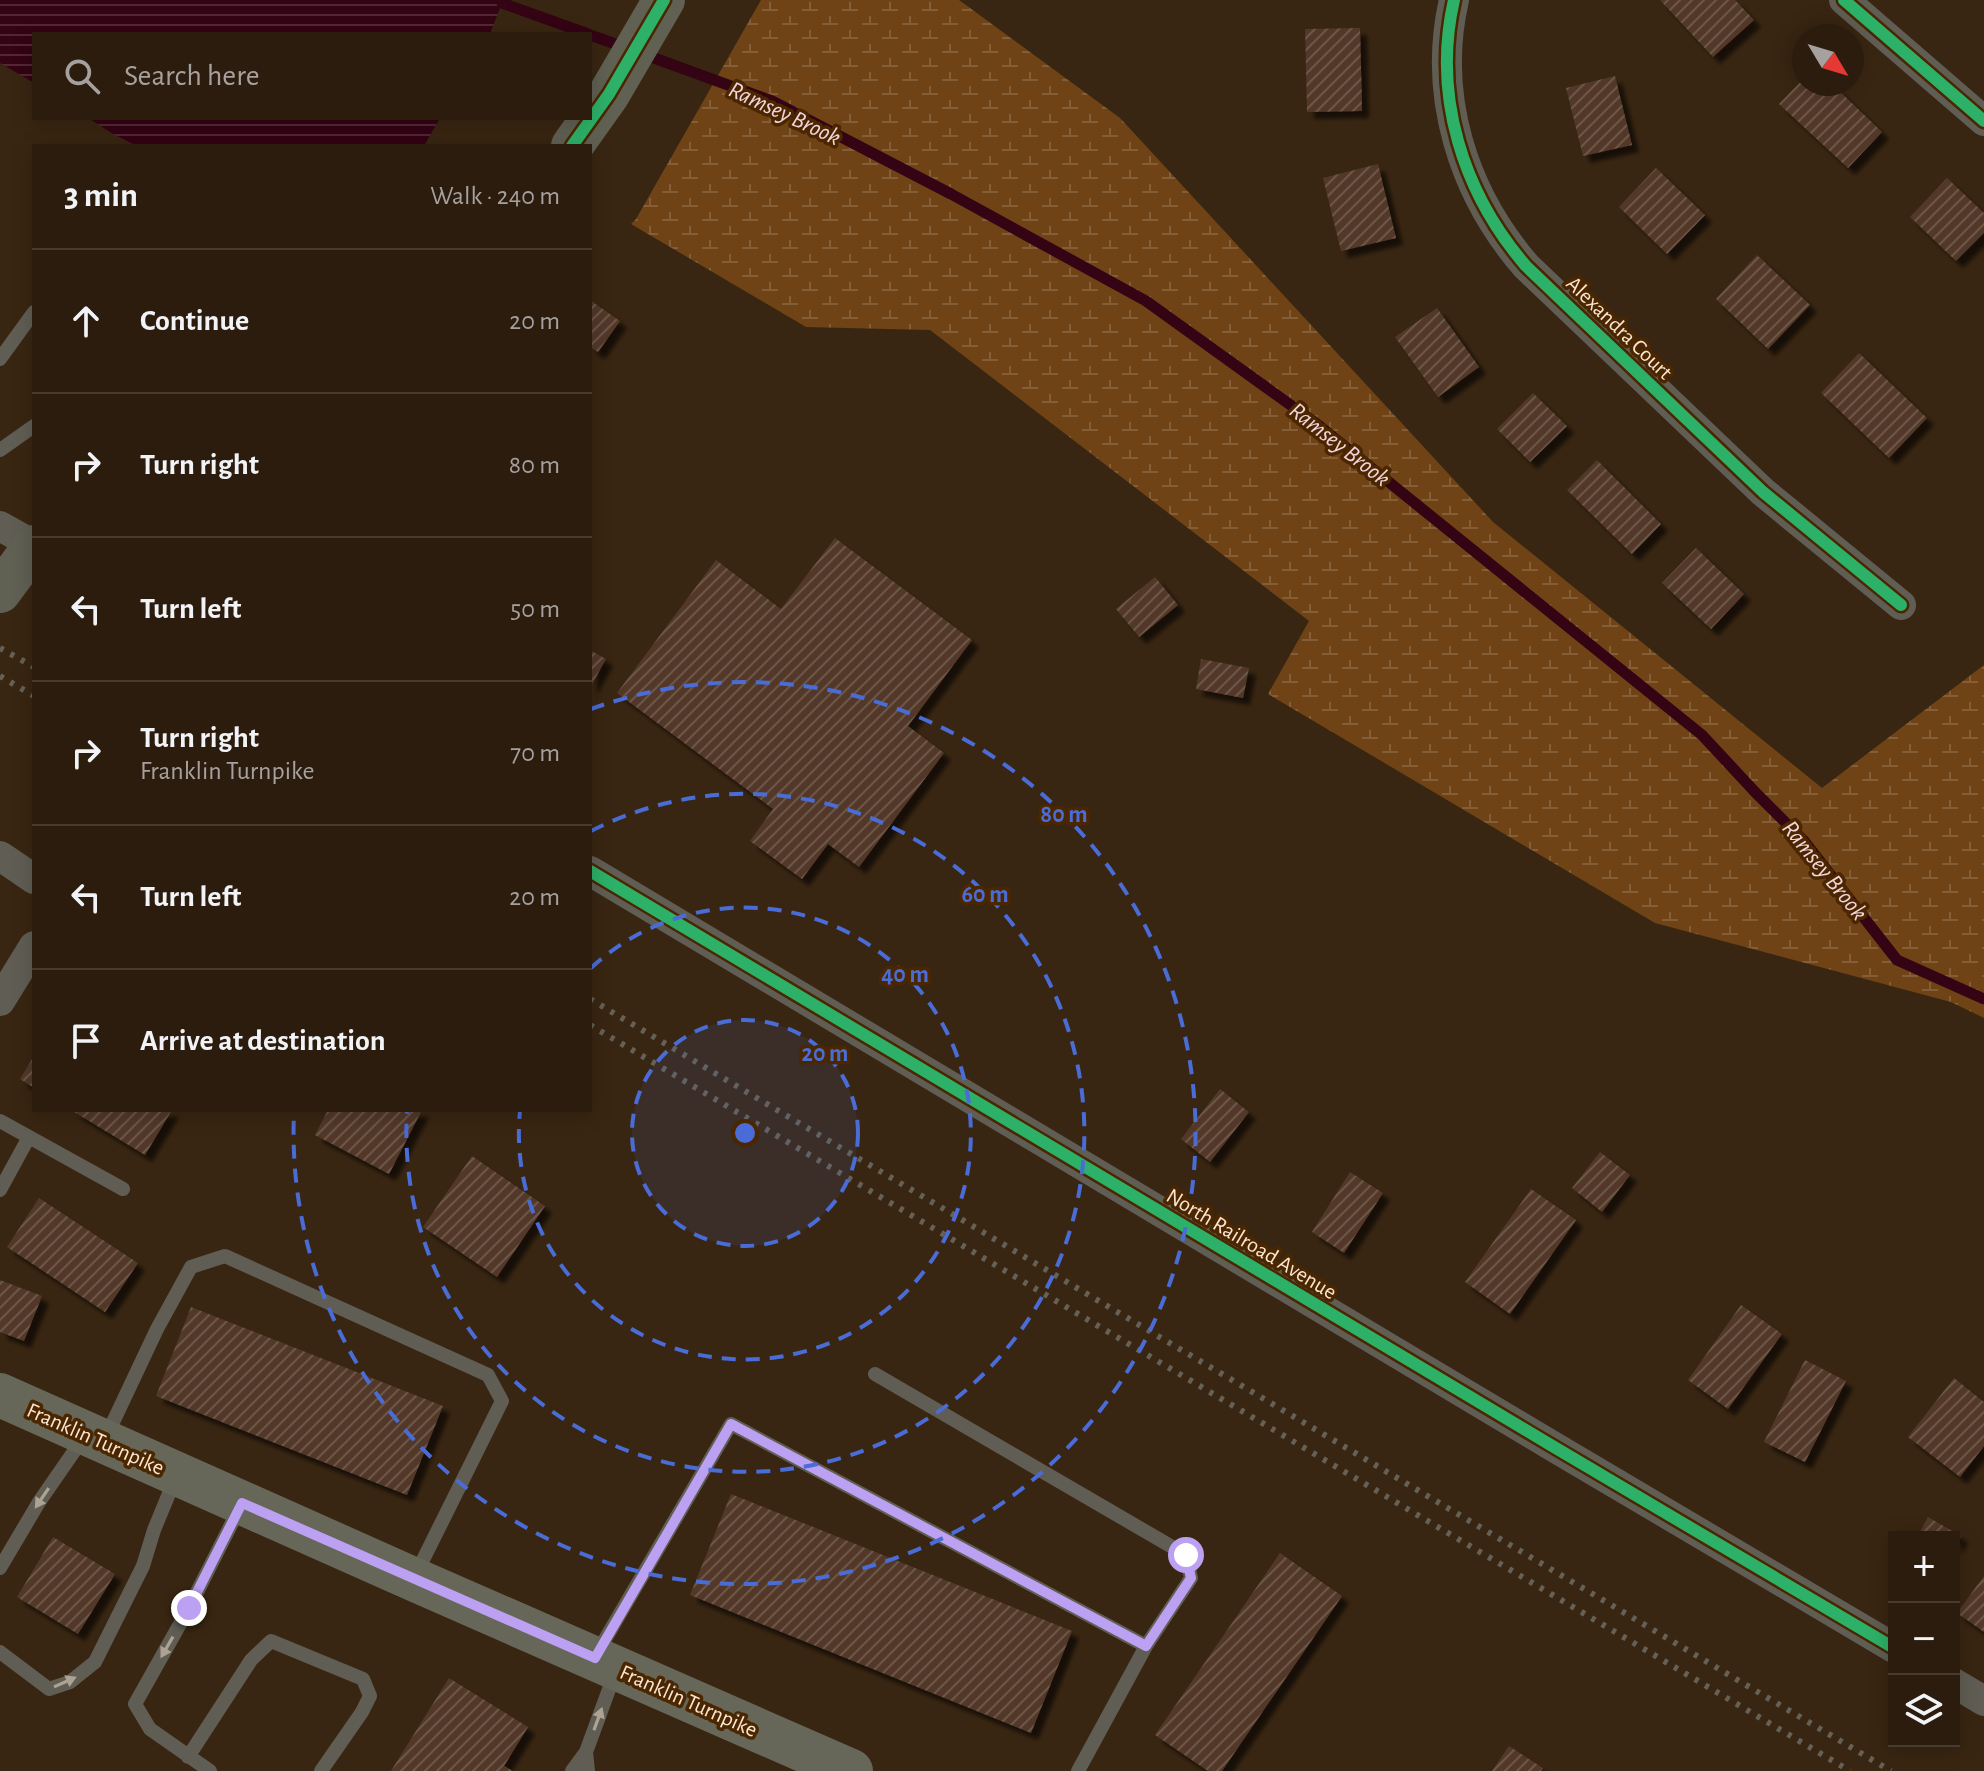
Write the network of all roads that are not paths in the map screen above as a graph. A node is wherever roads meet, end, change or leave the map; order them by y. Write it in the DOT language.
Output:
graph roads {
  1 [pos="664,0"];
  2 [pos="1454,0"];
  3 [pos="1844,0"];
  4 [pos="592,118"];
  5 [pos="590,120"];
  6 [pos="1984,121"];
  7 [pos="573,144"];
  8 [pos="32,315"];
  9 [pos="0,359"];
  10 [pos="32,427"];
  11 [pos="0,450"];
  12 [pos="0,526"];
  13 [pos="32,545"];
  14 [pos="32,549"];
  15 [pos="0,592"];
  16 [pos="1901,605"];
  17 [pos="0,856"];
  18 [pos="592,872"];
  19 [pos="32,878"];
  20 [pos="32,949"];
  21 [pos="0,1001"];
  22 [pos="0,1121"];
  23 [pos="29,1137"];
  24 [pos="123,1189"];
  25 [pos="0,1190"];
  26 [pos="875,1374"];
  27 [pos="0,1395"];
  28 [pos="95,1437"];
  29 [pos="177,1474"];
  30 [pos="242,1503"];
  31 [pos="0,1568"];
  32 [pos="413,1579"];
  33 [pos="1888,1644"];
  34 [pos="1146,1646"];
  35 [pos="0,1652"];
  36 [pos="606,1663"];
  37 [pos="1960,1687"];
  38 [pos="1984,1701"];
  39 [pos="586,1752"];
  40 [pos="188,1757"];
  41 [pos="822,1766"];
  42 [pos="210,1771"];
  43 [pos="321,1771"];
  44 [pos="572,1771"];
  45 [pos="588,1771"];
  46 [pos="1078,1771"];
  1 -- 4 [label="street"];
  2 -- 16 [label="street, Alexandra Court"];
  3 -- 6 [label="street"];
  5 -- 7 [label="street"];
  8 -- 9 [label="lane"];
  10 -- 11 [label="lane"];
  12 -- 13 [label="street"];
  14 -- 15 [label="street"];
  17 -- 19 [label="street"];
  18 -- 33 [label="street, North Railroad Avenue"];
  20 -- 21 [label="street"];
  22 -- 23 [label="lane"];
  23 -- 24 [label="lane"];
  23 -- 25 [label="lane"];
  26 -- 34 [label="lane"];
  27 -- 28 [label="main road, Franklin Turnpike"];
  28 -- 29 [label="main road, Franklin Turnpike"];
  28 -- 31 [label="lane, one-way"];
  28 -- 32 [label="lane"];
  29 -- 30 [label="main road, Franklin Turnpike"];
  35 -- 29 [label="lane, one-way"];
  30 -- 32 [label="main road, Franklin Turnpike"];
  30 -- 40 [label="lane, one-way"];
  32 -- 36 [label="main road, Franklin Turnpike"];
  34 -- 36 [label="lane"];
  34 -- 46 [label="lane"];
  39 -- 36 [label="lane, one-way"];
  36 -- 41 [label="main road, Franklin Turnpike"];
  37 -- 38 [label="street"];
  39 -- 44 [label="lane"];
  39 -- 45 [label="lane"];
  40 -- 42 [label="lane"];
  40 -- 43 [label="lane"];
}
